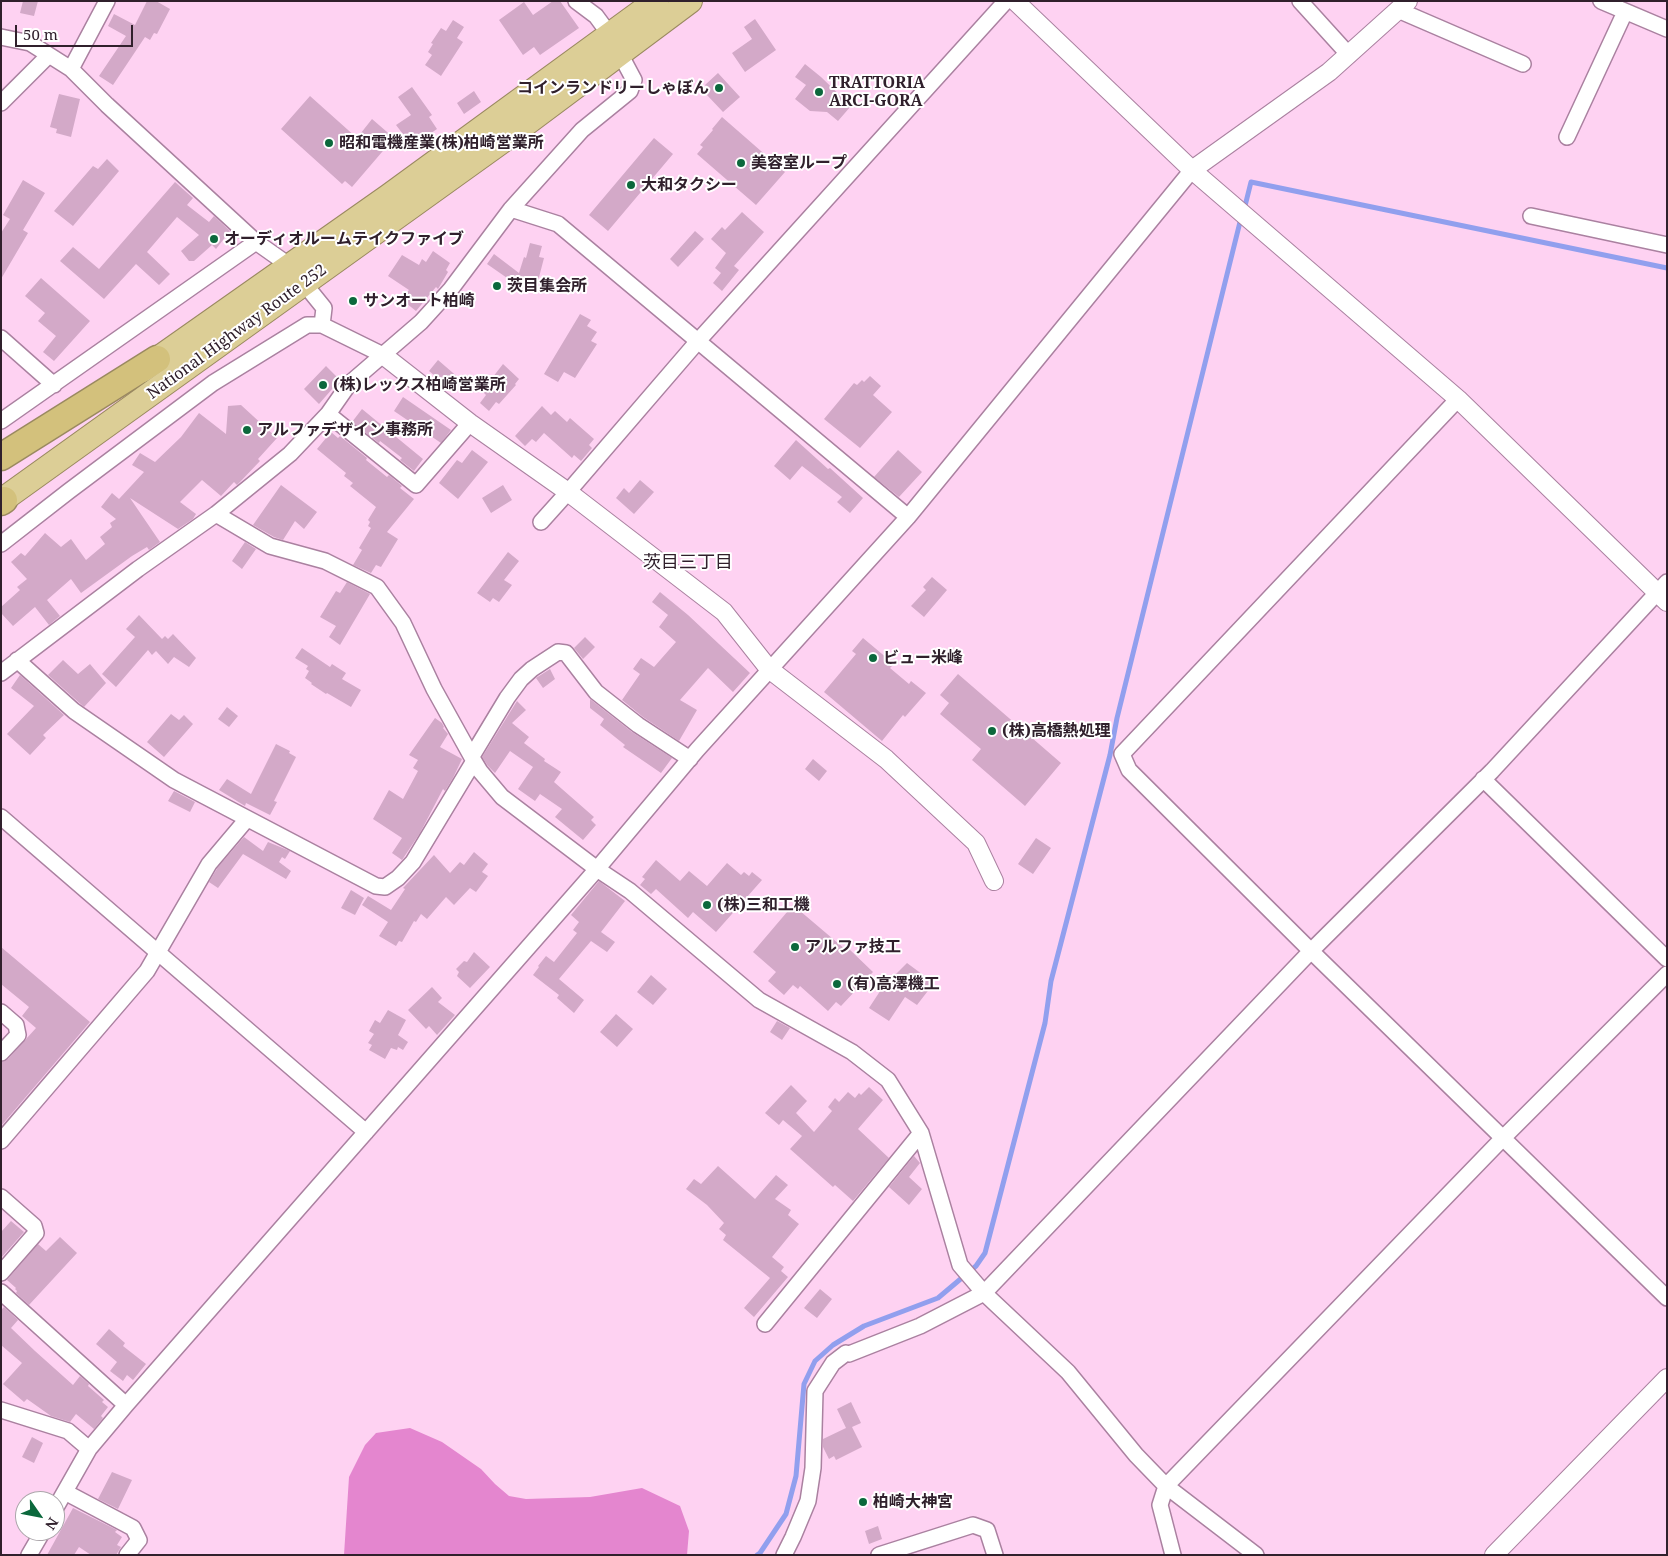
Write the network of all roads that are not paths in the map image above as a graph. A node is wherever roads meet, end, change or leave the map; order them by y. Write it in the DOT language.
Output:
graph roads {
  1 [pos="107,1"];
  2 [pos="576,1"];
  3 [pos="656,1"];
  4 [pos="690,1"];
  5 [pos="1006,1"];
  6 [pos="1015,1"];
  7 [pos="1300,1"];
  8 [pos="1600,1"];
  9 [pos="1403,6"];
  10 [pos="1625,12"];
  11 [pos="1667,29"];
  12 [pos="1,37"];
  13 [pos="615,44"];
  14 [pos="1349,54"];
  15 [pos="48,56"];
  16 [pos="1523,64"];
  17 [pos="71,69"];
  18 [pos="1,103"];
  19 [pos="1567,137"];
  20 [pos="1192,170"];
  21 [pos="511,209"];
  22 [pos="1531,216"];
  23 [pos="256,242"];
  24 [pos="1667,245"];
  25 [pos="297,275"];
  26 [pos="322,325"];
  27 [pos="1,338"];
  28 [pos="698,341"];
  29 [pos="383,355"];
  30 [pos="157,359"];
  31 [pos="54,385"];
  32 [pos="1458,400"];
  33 [pos="328,414"];
  34 [pos="1,421"];
  35 [pos="470,423"];
  36 [pos="1,457"];
  37 [pos="1,472"];
  38 [pos="568,492"];
  39 [pos="2,501"];
  40 [pos="216,514"];
  41 [pos="908,517"];
  42 [pos="540,522"];
  43 [pos="1,544"];
  44 [pos="1663,593"];
  45 [pos="7,665"];
  46 [pos="769,669"];
  47 [pos="473,759"];
  48 [pos="690,759"];
  49 [pos="1483,779"];
  50 [pos="1,817"];
  51 [pos="247,819"];
  52 [pos="597,869"];
  53 [pos="994,881"];
  54 [pos="1311,951"];
  55 [pos="159,954"];
  56 [pos="1667,959"];
  57 [pos="1667,974"];
  58 [pos="1,1012"];
  59 [pos="1,1054"];
  60 [pos="366,1132"];
  61 [pos="921,1133"];
  62 [pos="1503,1138"];
  63 [pos="1,1141"];
  64 [pos="1,1197"];
  65 [pos="1,1273"];
  66 [pos="1,1292"];
  67 [pos="984,1293"];
  68 [pos="1667,1298"];
  69 [pos="766,1324"];
  70 [pos="1667,1378"];
  71 [pos="126,1405"];
  72 [pos="1,1410"];
  73 [pos="89,1449"];
  74 [pos="1166,1486"];
  75 [pos="65,1492"];
  76 [pos="37,1541"];
  77 [pos="909,1550"];
  78 [pos="29,1555"];
  79 [pos="127,1555"];
  80 [pos="784,1555"];
  81 [pos="879,1555"];
  82 [pos="995,1555"];
  83 [pos="1173,1555"];
  84 [pos="1256,1555"];
  85 [pos="1494,1555"];
  1 -- 17 [label="street"];
  2 -- 13 [label="street"];
  3 -- 13 [label="highway, National Highway Route 252"];
  4 -- 13 [label="highway, National Highway Route 252"];
  5 -- 28 [label="street"];
  6 -- 20 [label="street"];
  7 -- 14 [label="street"];
  8 -- 10 [label="street"];
  9 -- 14 [label="street"];
  9 -- 16 [label="street"];
  10 -- 11 [label="street"];
  10 -- 19 [label="street"];
  12 -- 15 [label="street"];
  13 -- 21 [label="street"];
  13 -- 25 [label="highway, National Highway Route 252"];
  14 -- 20 [label="street"];
  15 -- 17 [label="street"];
  15 -- 18 [label="street"];
  17 -- 23 [label="street"];
  20 -- 32 [label="street"];
  20 -- 41 [label="street"];
  21 -- 28 [label="street"];
  21 -- 29 [label="street"];
  22 -- 24 [label="street"];
  23 -- 25 [label="street"];
  23 -- 31 [label="street"];
  25 -- 26 [label="street"];
  25 -- 30 [label="highway, National Highway Route 252"];
  25 -- 39 [label="highway, National Highway Route 252"];
  26 -- 29 [label="street"];
  26 -- 43 [label="street"];
  27 -- 31 [label="street"];
  28 -- 38 [label="street"];
  28 -- 41 [label="street"];
  29 -- 33 [label="street"];
  29 -- 35 [label="street"];
  30 -- 36 [label="highway"];
  30 -- 37 [label="highway, National Highway Route 252"];
  31 -- 34 [label="street"];
  32 -- 44 [label="street"];
  32 -- 54 [label="street"];
  33 -- 35 [label="street"];
  33 -- 40 [label="street"];
  35 -- 38 [label="street"];
  38 -- 42 [label="street"];
  38 -- 46 [label="street"];
  40 -- 45 [label="street"];
  40 -- 47 [label="street"];
  41 -- 46 [label="street"];
  44 -- 49 [label="street"];
  45 -- 51 [label="street"];
  46 -- 48 [label="street"];
  46 -- 53 [label="street"];
  47 -- 48 [label="street"];
  47 -- 51 [label="street"];
  47 -- 52 [label="street"];
  48 -- 52 [label="street"];
  49 -- 54 [label="street"];
  49 -- 56 [label="street"];
  50 -- 55 [label="street"];
  51 -- 55 [label="street"];
  52 -- 60 [label="street"];
  52 -- 61 [label="street"];
  54 -- 62 [label="street"];
  54 -- 67 [label="street"];
  55 -- 60 [label="street"];
  55 -- 63 [label="street"];
  57 -- 62 [label="street"];
  58 -- 59 [label="street"];
  60 -- 71 [label="street"];
  61 -- 67 [label="street"];
  61 -- 69 [label="street"];
  62 -- 68 [label="street"];
  62 -- 74 [label="street"];
  64 -- 65 [label="street"];
  66 -- 71 [label="street"];
  67 -- 74 [label="street"];
  67 -- 80 [label="street"];
  70 -- 85 [label="street"];
  71 -- 73 [label="street"];
  72 -- 73 [label="street"];
  73 -- 75 [label="street"];
  74 -- 83 [label="street"];
  74 -- 84 [label="street"];
  75 -- 79 [label="street"];
  76 -- 78 [label="street"];
  77 -- 81 [label="street"];
  77 -- 82 [label="street"];
}
